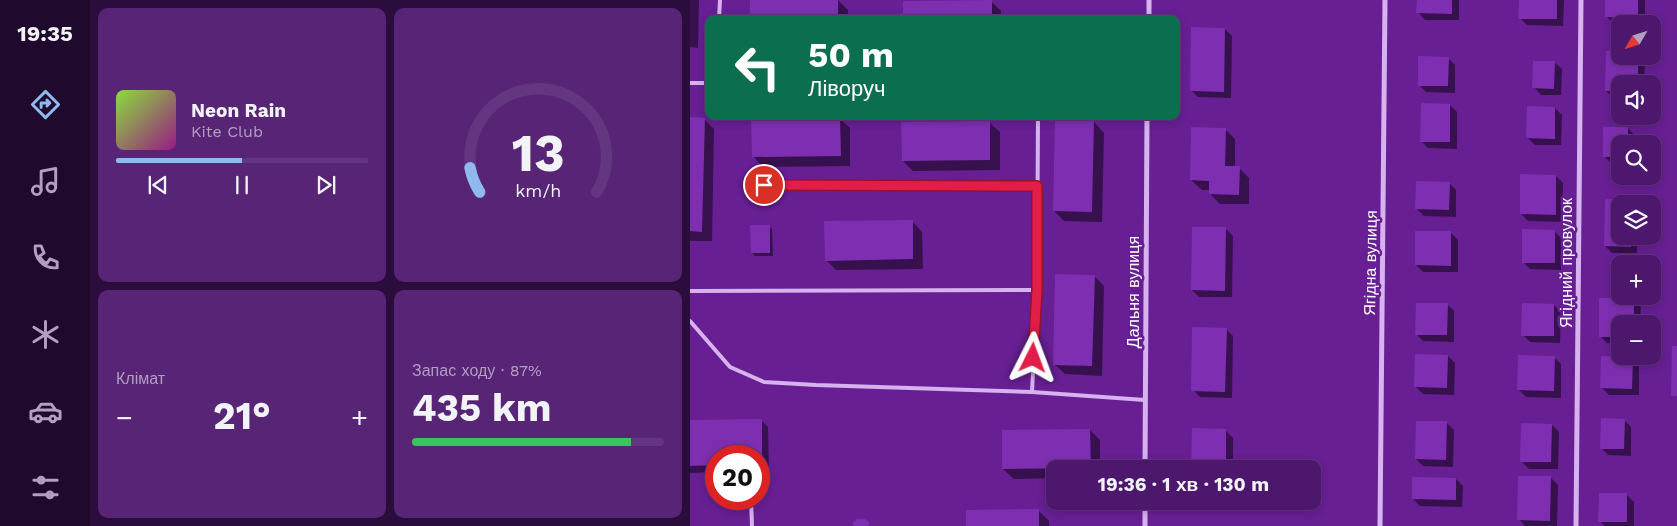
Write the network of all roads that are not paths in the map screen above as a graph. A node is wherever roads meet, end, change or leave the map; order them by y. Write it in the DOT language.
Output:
graph roads {
  1 [pos="720,0"];
  2 [pos="1149,0"];
  3 [pos="1385,0"];
  4 [pos="1581,0"];
  5 [pos="720,15"];
  6 [pos="1149,15"];
  7 [pos="690,82"];
  8 [pos="705,83"];
  9 [pos="1038,120"];
  10 [pos="1147,120"];
  11 [pos="745,185"];
  12 [pos="1037,186"];
  13 [pos="1037,290"];
  14 [pos="690,291"];
  15 [pos="690,321"];
  16 [pos="1032,392"];
  17 [pos="1145,400"];
  18 [pos="1145,460"];
  19 [pos="751,510"];
  20 [pos="1145,510"];
  21 [pos="752,526"];
  22 [pos="1145,526"];
  23 [pos="1380,526"];
  24 [pos="1576,526"];
  1 -- 5 [label="lane"];
  2 -- 6 [label="street"];
  3 -- 23 [label="street, Ягідна вулиця"];
  4 -- 24 [label="street, Ягідний провулок"];
  7 -- 8 [label="lane"];
  9 -- 12 [label="lane"];
  10 -- 17 [label="street, Дальня вулиця"];
  11 -- 12 [label="lane"];
  12 -- 13 [label="lane"];
  13 -- 14 [label="lane"];
  13 -- 16 [label="lane"];
  15 -- 16 [label="lane"];
  16 -- 17 [label="lane"];
  17 -- 18 [label="street, Дальня вулиця"];
  19 -- 21 [label="lane"];
  20 -- 22 [label="street"];
}
